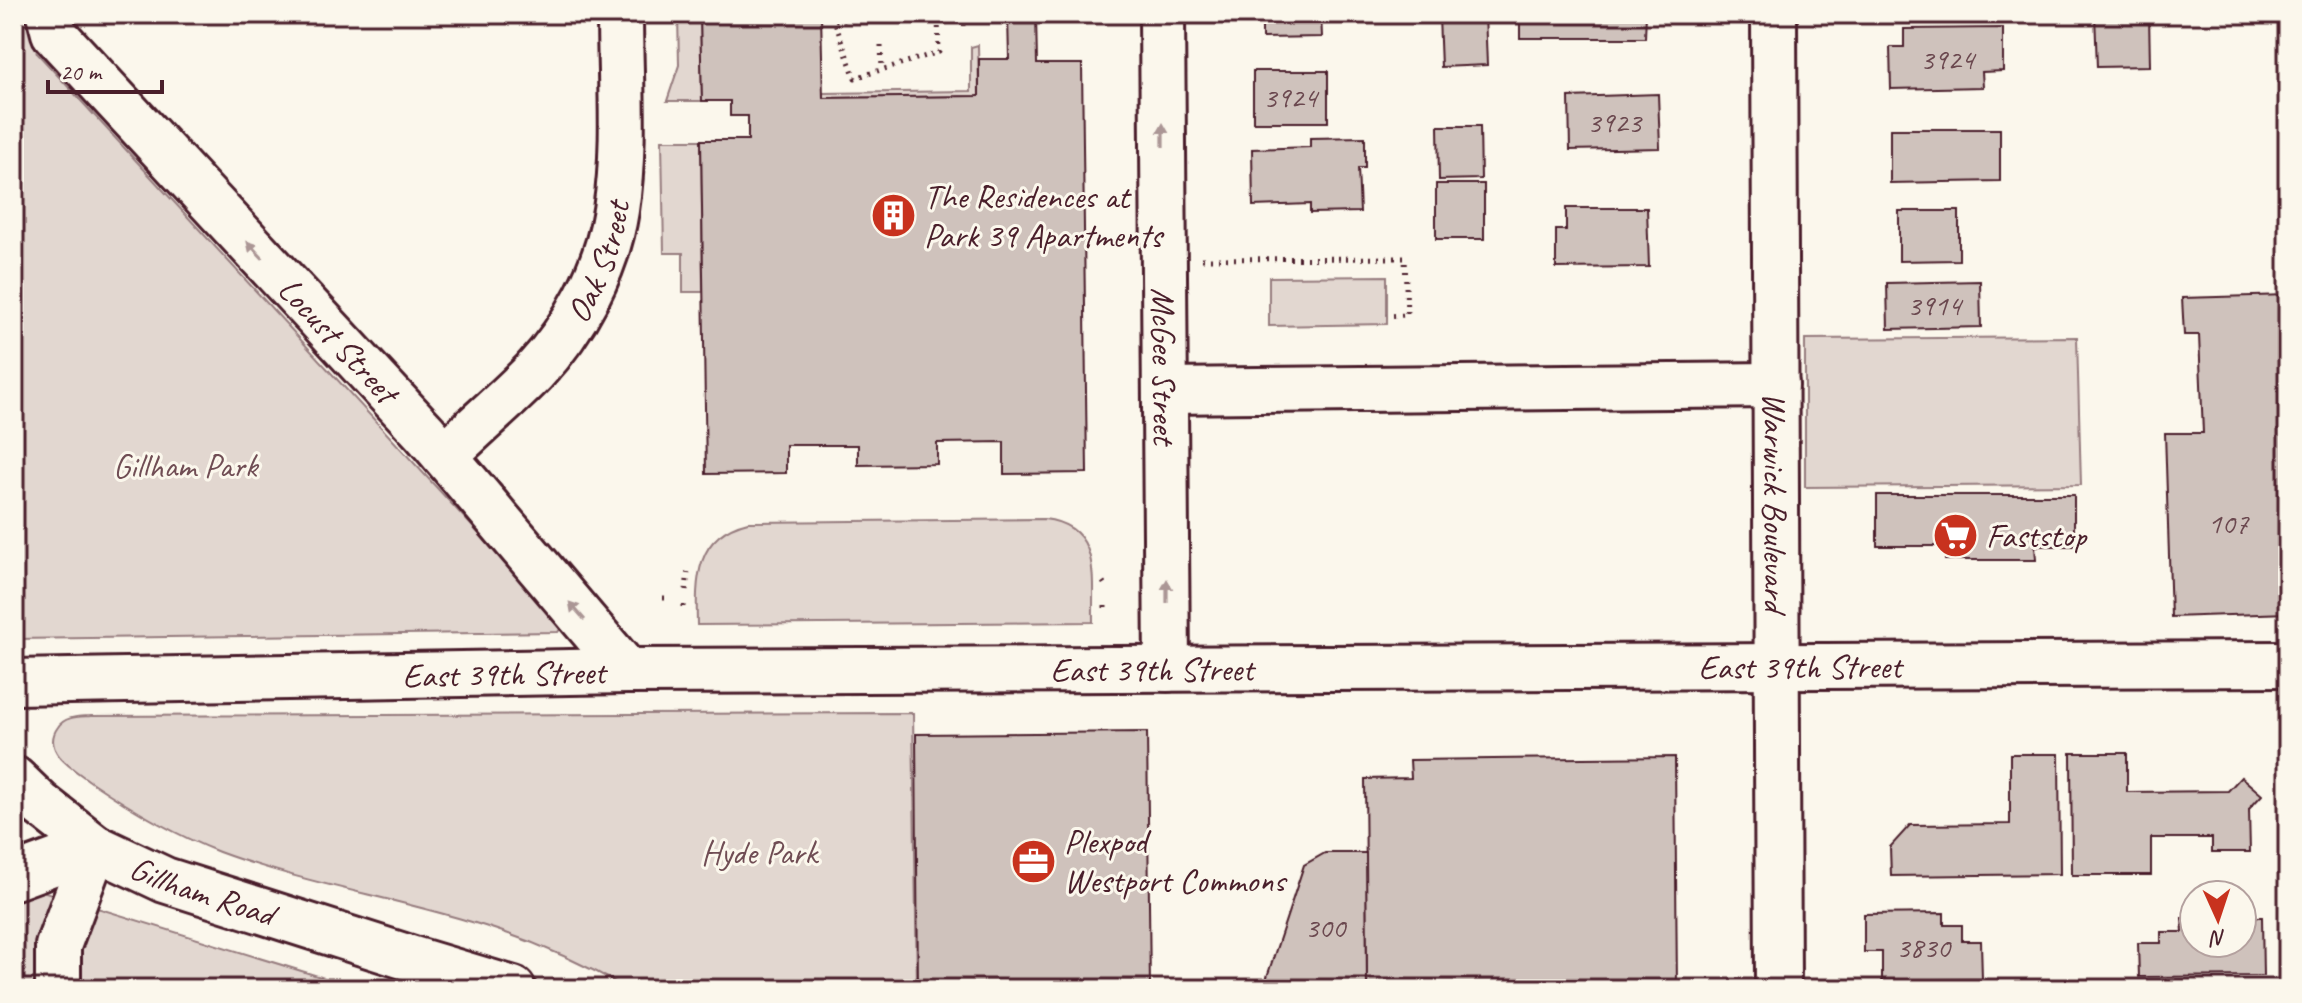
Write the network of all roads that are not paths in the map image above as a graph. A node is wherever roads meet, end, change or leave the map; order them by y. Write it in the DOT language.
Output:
graph roads {
  1 [pos="49,14"];
  2 [pos="620,14"];
  3 [pos="1162,14"];
  4 [pos="1774,14"];
  5 [pos="1776,385"];
  6 [pos="1165,391"];
  7 [pos="445,456"];
  8 [pos="2288,664"];
  9 [pos="1777,666"];
  10 [pos="1167,669"];
  11 [pos="627,671"];
  12 [pos="14,682"];
  13 [pos="14,779"];
  14 [pos="95,847"];
  15 [pos="14,877"];
  16 [pos="413,959"];
  17 [pos="58,989"];
  18 [pos="462,989"];
  19 [pos="513,989"];
  20 [pos="1778,989"];
  7 -- 1 [label="street, Locust Street, one-way"];
  2 -- 7 [label="street, Oak Street"];
  6 -- 3 [label="street, McGee Street, one-way"];
  4 -- 5 [label="street, Warwick Boulevard"];
  5 -- 6 [label="street"];
  5 -- 9 [label="street, Warwick Boulevard"];
  10 -- 6 [label="street, McGee Street, one-way"];
  11 -- 7 [label="street, Locust Street, one-way"];
  8 -- 9 [label="street, East 39th Street"];
  9 -- 10 [label="street, East 39th Street"];
  9 -- 20 [label="street, Warwick Boulevard"];
  10 -- 11 [label="street, East 39th Street"];
  11 -- 12 [label="street, East 39th Street"];
  13 -- 14 [label="street, Gillham Road"];
  14 -- 15 [label="street"];
  14 -- 16 [label="street, Gillham Road"];
  14 -- 17 [label="street"];
  16 -- 18 [label="street, Gillham Road"];
  16 -- 19 [label="street, Gillham Road"];
}
